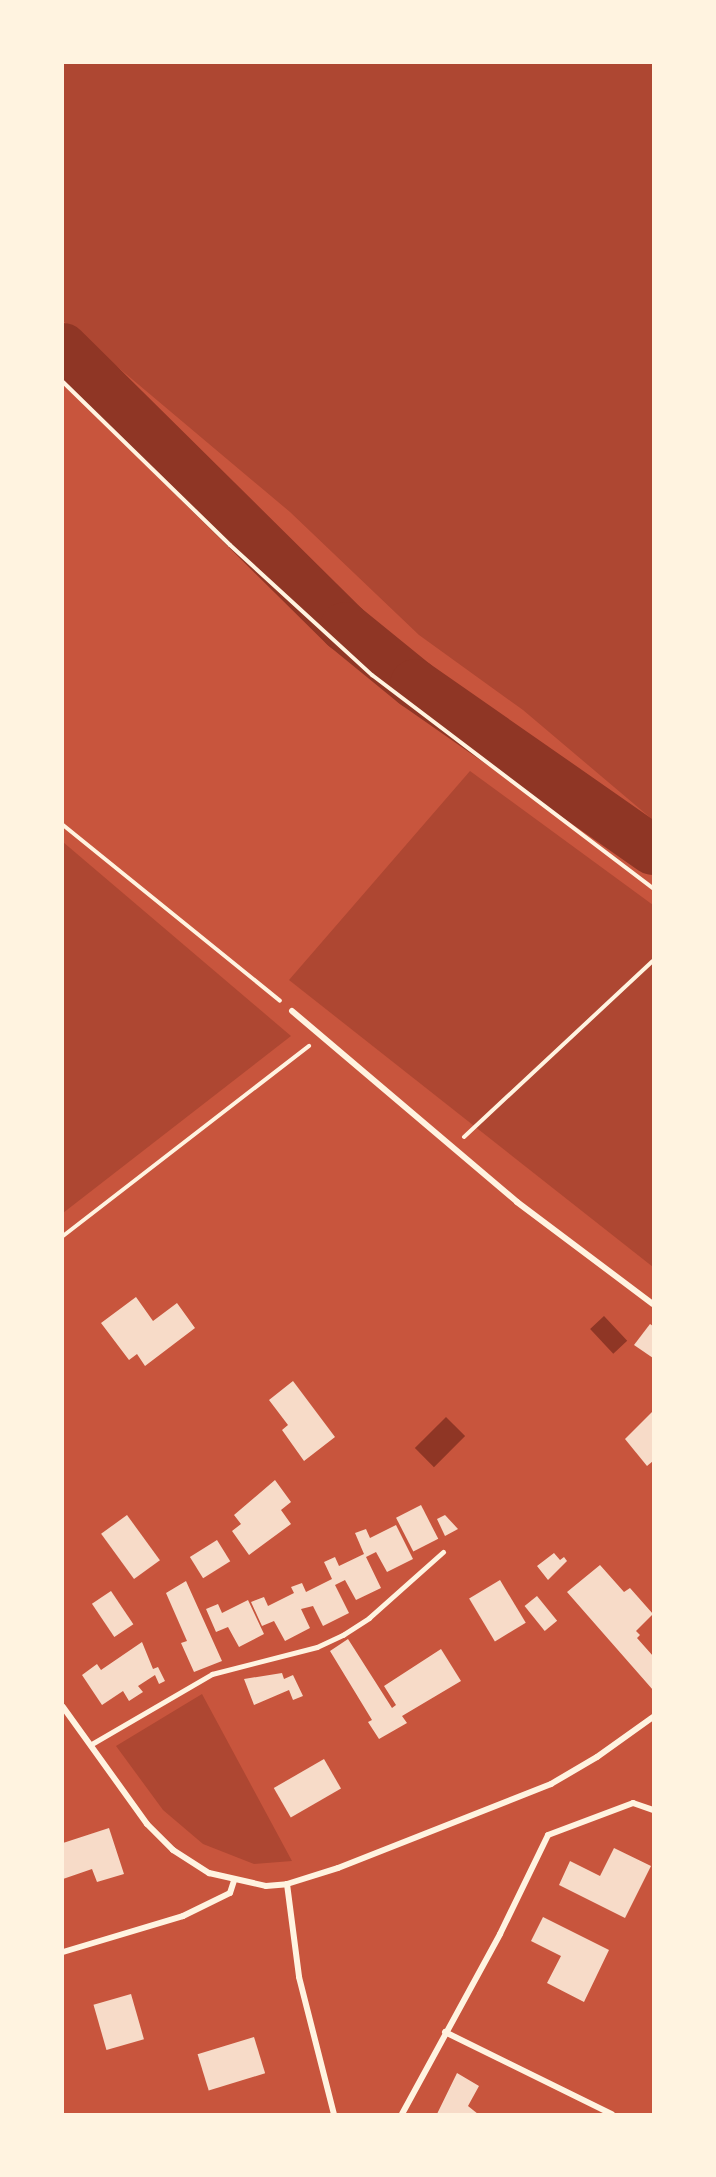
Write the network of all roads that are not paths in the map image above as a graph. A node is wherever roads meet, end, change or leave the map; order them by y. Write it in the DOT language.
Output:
graph roads {
  1 [pos="292,1011"];
  2 [pos="653,1304"];
  3 [pos="443,1552"];
  4 [pos="63,1707"];
  5 [pos="653,1716"];
  6 [pos="90,1745"];
  7 [pos="653,1810"];
  8 [pos="234,1881"];
  9 [pos="287,1884"];
  10 [pos="63,1952"];
  11 [pos="445,2032"];
  12 [pos="334,2114"];
  13 [pos="402,2114"];
  14 [pos="612,2114"];
  1 -- 2 [label="street"];
  3 -- 6 [label="lane"];
  4 -- 6 [label="street"];
  5 -- 9 [label="street"];
  6 -- 8 [label="street"];
  7 -- 11 [label="street"];
  8 -- 9 [label="street"];
  8 -- 10 [label="street"];
  9 -- 12 [label="street"];
  11 -- 13 [label="street"];
  11 -- 14 [label="street"];
}
